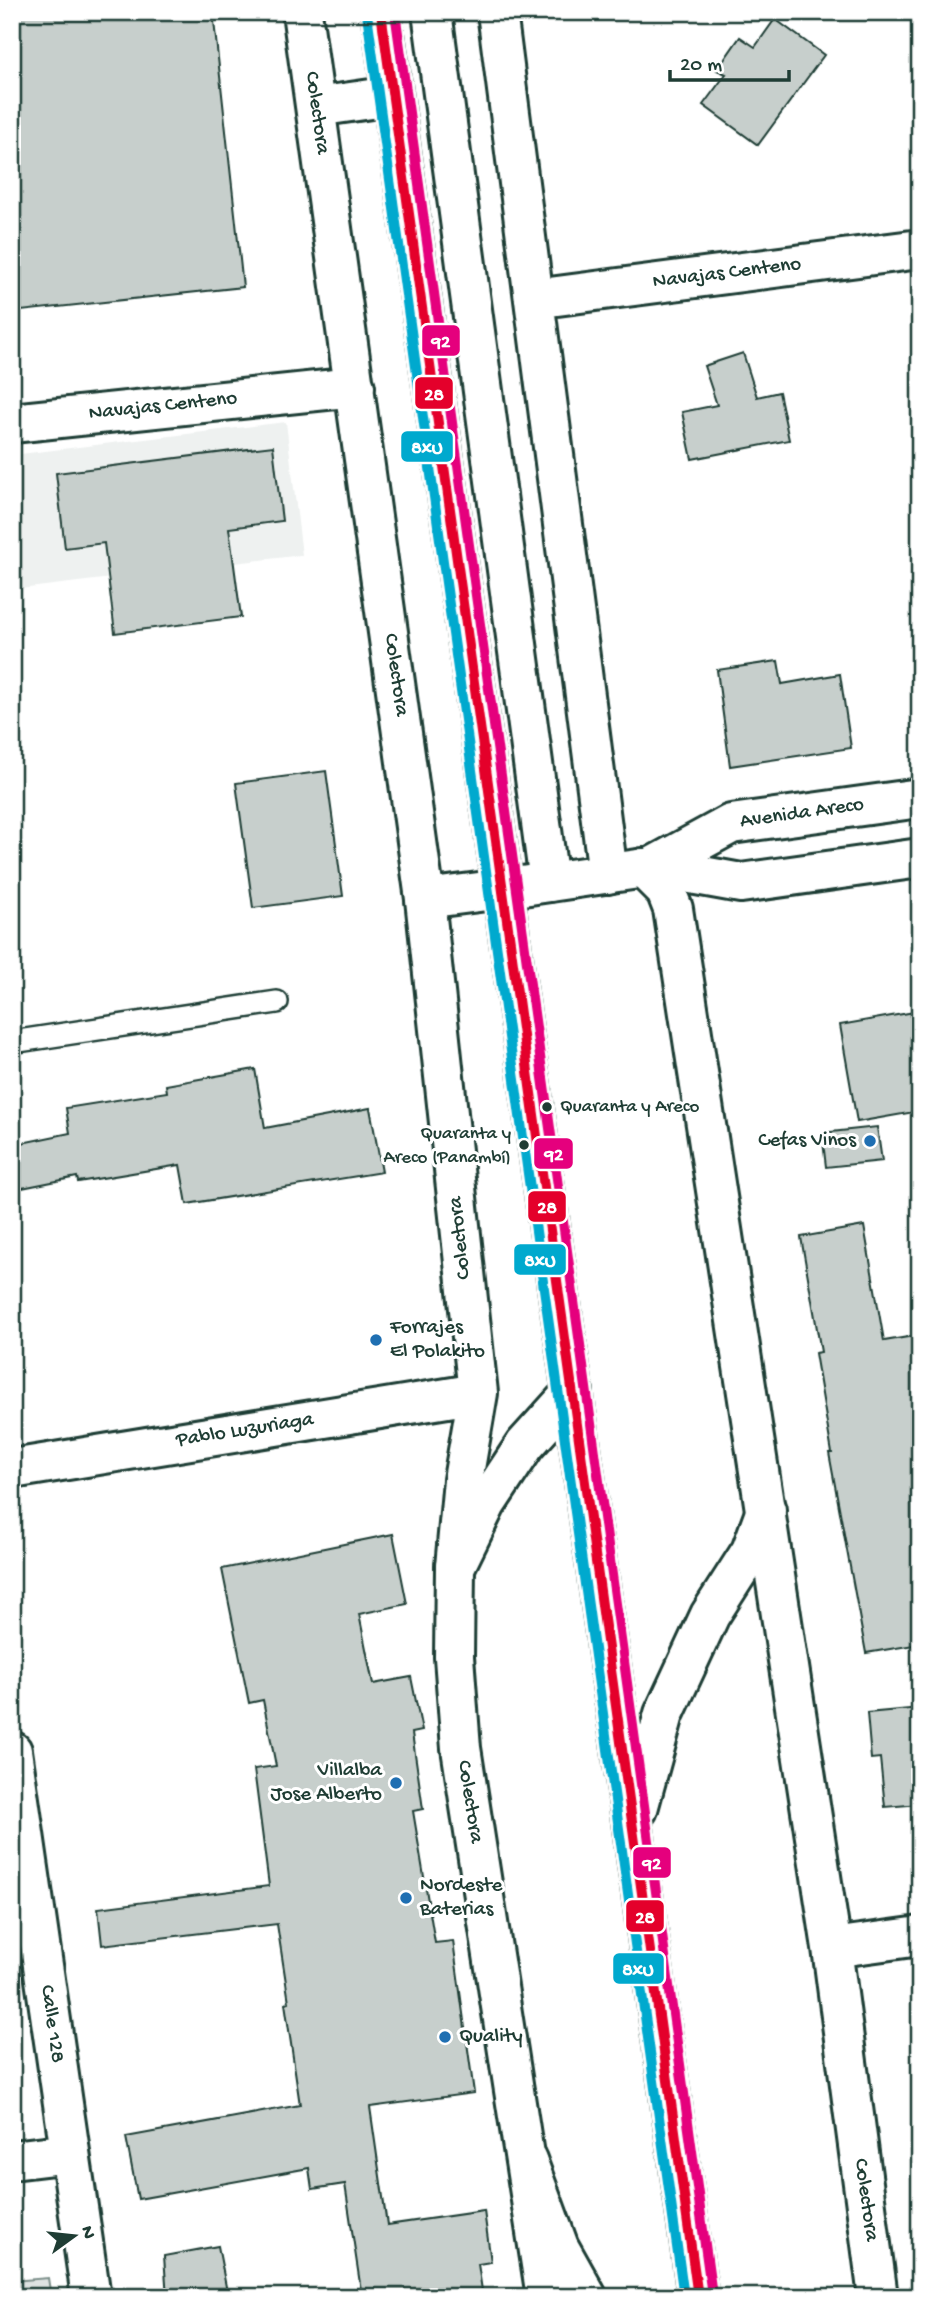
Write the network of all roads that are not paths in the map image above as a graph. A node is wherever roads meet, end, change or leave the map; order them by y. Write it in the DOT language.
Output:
graph roads {
  1 [pos="302,12"];
  2 [pos="381,12"];
  3 [pos="432,12"];
  4 [pos="497,12"];
  5 [pos="392,96"];
  6 [pos="316,107"];
  7 [pos="920,249"];
  8 [pos="534,299"];
  9 [pos="355,387"];
  10 [pos="12,423"];
  11 [pos="920,797"];
  12 [pos="920,858"];
  13 [pos="634,870"];
  14 [pos="548,883"];
  15 [pos="502,889"];
  16 [pos="425,899"];
  17 [pos="277,1003"];
  18 [pos="12,1042"];
  19 [pos="573,1392"];
  20 [pos="478,1393"];
  21 [pos="12,1469"];
  22 [pos="765,1510"];
  23 [pos="455,1567"];
  24 [pos="12,1751"];
  25 [pos="634,1824"];
  26 [pos="920,1936"];
  27 [pos="832,1948"];
  28 [pos="69,2153"];
  29 [pos="527,2160"];
  30 [pos="12,2161"];
  31 [pos="91,2297"];
  32 [pos="546,2297"];
  33 [pos="587,2297"];
  34 [pos="698,2297"];
  35 [pos="878,2297"];
  1 -- 6 [label="main road, Colectora"];
  2 -- 5 [label="main road"];
  3 -- 14 [label="main road"];
  4 -- 8 [label="main road"];
  5 -- 6 [label="main road"];
  5 -- 15 [label="main road"];
  6 -- 9 [label="main road, Colectora"];
  7 -- 8 [label="main road, Navajas Centeno"];
  8 -- 13 [label="main road"];
  9 -- 10 [label="main road, Navajas Centeno"];
  9 -- 16 [label="main road, Colectora"];
  11 -- 13 [label="main road, Avenida Areco"];
  12 -- 13 [label="main road, Avenida Areco"];
  13 -- 14 [label="main road, Avenida Areco"];
  13 -- 22 [label="main road, Colectora"];
  14 -- 15 [label="main road, Avenida Areco"];
  15 -- 16 [label="main road, Avenida Areco"];
  15 -- 19 [label="main road"];
  16 -- 20 [label="main road, Colectora"];
  17 -- 18 [label="lane"];
  19 -- 23 [label="main road"];
  19 -- 25 [label="main road"];
  20 -- 21 [label="main road, Pablo Luzuriaga"];
  20 -- 23 [label="main road, Colectora"];
  22 -- 25 [label="main road"];
  22 -- 27 [label="main road, Colectora"];
  23 -- 29 [label="main road, Colectora"];
  24 -- 28 [label="main road, Calle 128"];
  25 -- 34 [label="main road"];
  26 -- 27 [label="main road"];
  27 -- 35 [label="main road, Colectora"];
  28 -- 30 [label="main road"];
  28 -- 31 [label="main road, Calle 128"];
  29 -- 32 [label="main road, Colectora"];
  29 -- 33 [label="main road"];
}
